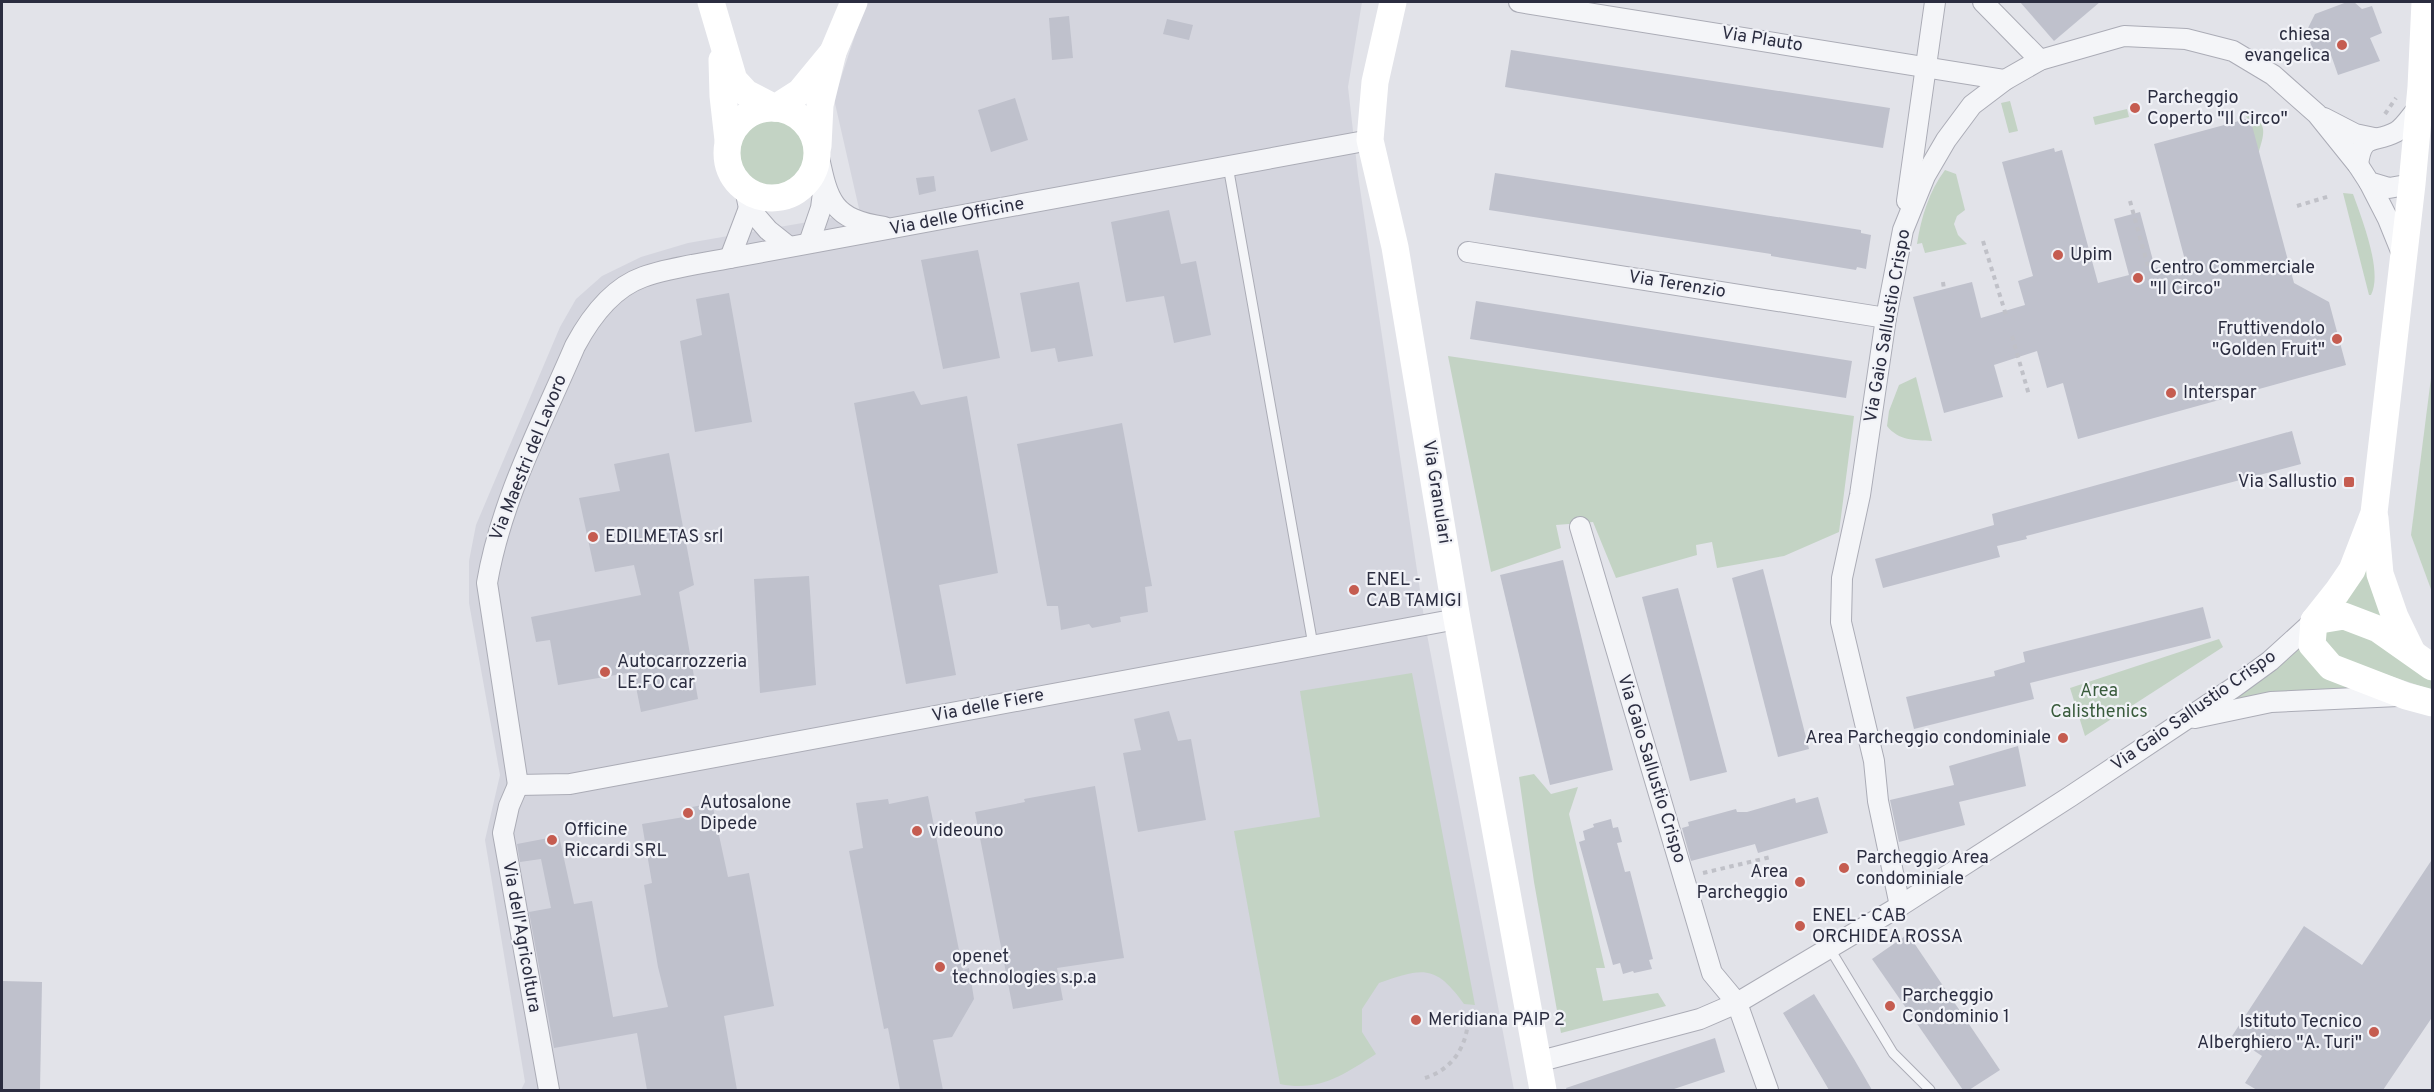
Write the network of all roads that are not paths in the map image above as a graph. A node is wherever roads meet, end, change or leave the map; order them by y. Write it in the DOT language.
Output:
graph roads {
  1 [pos="711,2"];
  2 [pos="854,2"];
  3 [pos="1393,2"];
  4 [pos="1519,2"];
  5 [pos="1935,2"];
  6 [pos="1983,2"];
  7 [pos="2425,2"];
  8 [pos="722,44"];
  9 [pos="833,52"];
  10 [pos="2040,60"];
  11 [pos="1925,66"];
  12 [pos="2004,80"];
  13 [pos="2424,88"];
  14 [pos="775,108"];
  15 [pos="2316,114"];
  16 [pos="2374,138"];
  17 [pos="728,140"];
  18 [pos="1370,140"];
  19 [pos="818,153"];
  20 [pos="2358,165"];
  21 [pos="1227,166"];
  22 [pos="2369,182"];
  23 [pos="824,183"];
  24 [pos="2412,184"];
  25 [pos="747,199"];
  26 [pos="895,228"];
  27 [pos="1903,230"];
  28 [pos="809,243"];
  29 [pos="788,246"];
  30 [pos="1467,252"];
  31 [pos="2404,257"];
  32 [pos="730,258"];
  33 [pos="1886,318"];
  34 [pos="575,346"];
  35 [pos="2374,513"];
  36 [pos="1580,527"];
  37 [pos="1457,619"];
  38 [pos="2314,621"];
  39 [pos="1313,645"];
  40 [pos="2422,659"];
  41 [pos="2406,696"];
  42 [pos="2433,703"];
  43 [pos="2183,720"];
  44 [pos="518,785"];
  45 [pos="1900,906"];
  46 [pos="1830,949"];
  47 [pos="1737,1003"];
  48 [pos="1538,1062"];
  49 [pos="549,1090"];
  50 [pos="1543,1090"];
  51 [pos="1768,1090"];
  52 [pos="1930,1090"];
  1 -- 8 [label="street"];
  2 -- 9 [label="street"];
  3 -- 18 [label="street, Via Granulari"];
  4 -- 11 [label="street, Via Plauto"];
  5 -- 11 [label="street"];
  6 -- 10 [label="street"];
  7 -- 13 [label="street, Via Gaio Sallustio Crispo"];
  8 -- 14 [label="street"];
  8 -- 17 [label="street"];
  9 -- 14 [label="street"];
  9 -- 19 [label="street"];
  10 -- 12 [label="street, Via Gaio Sallustio Crispo"];
  10 -- 15 [label="street, Via Gaio Sallustio Crispo"];
  11 -- 12 [label="street, Via Plauto"];
  11 -- 27 [label="street"];
  12 -- 27 [label="street, Via Gaio Sallustio Crispo"];
  13 -- 16 [label="street"];
  13 -- 24 [label="street, Via Gaio Sallustio Crispo"];
  14 -- 17 [label="street"];
  14 -- 19 [label="street"];
  15 -- 16 [label="street, Via Gaio Sallustio Crispo"];
  15 -- 20 [label="street, Via Gaio Sallustio Crispo"];
  16 -- 20 [label="street"];
  17 -- 25 [label="street"];
  18 -- 21 [label="street, Via delle Officine"];
  18 -- 37 [label="street, Via Granulari"];
  19 -- 23 [label="street"];
  19 -- 25 [label="street"];
  20 -- 22 [label="street, Via Gaio Sallustio Crispo"];
  21 -- 26 [label="street, Via delle Officine"];
  21 -- 39 [label="lane"];
  22 -- 24 [label="street"];
  22 -- 31 [label="street, Via Gaio Sallustio Crispo"];
  23 -- 26 [label="street"];
  23 -- 28 [label="street"];
  24 -- 31 [label="street, Via Gaio Sallustio Crispo"];
  25 -- 29 [label="street"];
  25 -- 32 [label="street"];
  26 -- 28 [label="street, Via delle Officine"];
  27 -- 33 [label="street, Via Gaio Sallustio Crispo"];
  28 -- 29 [label="street, Via delle Officine"];
  29 -- 32 [label="street, Via delle Officine"];
  30 -- 33 [label="street, Via Terenzio"];
  31 -- 35 [label="street, Via Gaio Sallustio Crispo"];
  32 -- 34 [label="street, Via delle Officine"];
  33 -- 45 [label="street, Via Gaio Sallustio Crispo"];
  34 -- 44 [label="street, Via Maestri del Lavoro"];
  35 -- 38 [label="street, Via Gaio Sallustio Crispo"];
  35 -- 40 [label="street"];
  36 -- 47 [label="street, Via Gaio Sallustio Crispo"];
  37 -- 39 [label="street, Via delle Fiere"];
  37 -- 48 [label="street, Via Granulari"];
  38 -- 40 [label="street"];
  38 -- 41 [label="street"];
  38 -- 43 [label="street, Via Gaio Sallustio Crispo"];
  39 -- 44 [label="street, Via delle Fiere"];
  41 -- 42 [label="street"];
  41 -- 43 [label="street"];
  43 -- 45 [label="street, Via Gaio Sallustio Crispo"];
  44 -- 49 [label="street, Via dell'Agricoltura"];
  45 -- 46 [label="street, Via Gaio Sallustio Crispo"];
  46 -- 47 [label="street, Via Gaio Sallustio Crispo"];
  46 -- 52 [label="lane"];
  47 -- 48 [label="street, Via Gaio Sallustio Crispo"];
  47 -- 51 [label="street"];
  48 -- 50 [label="street, Via Granulari"];
}
